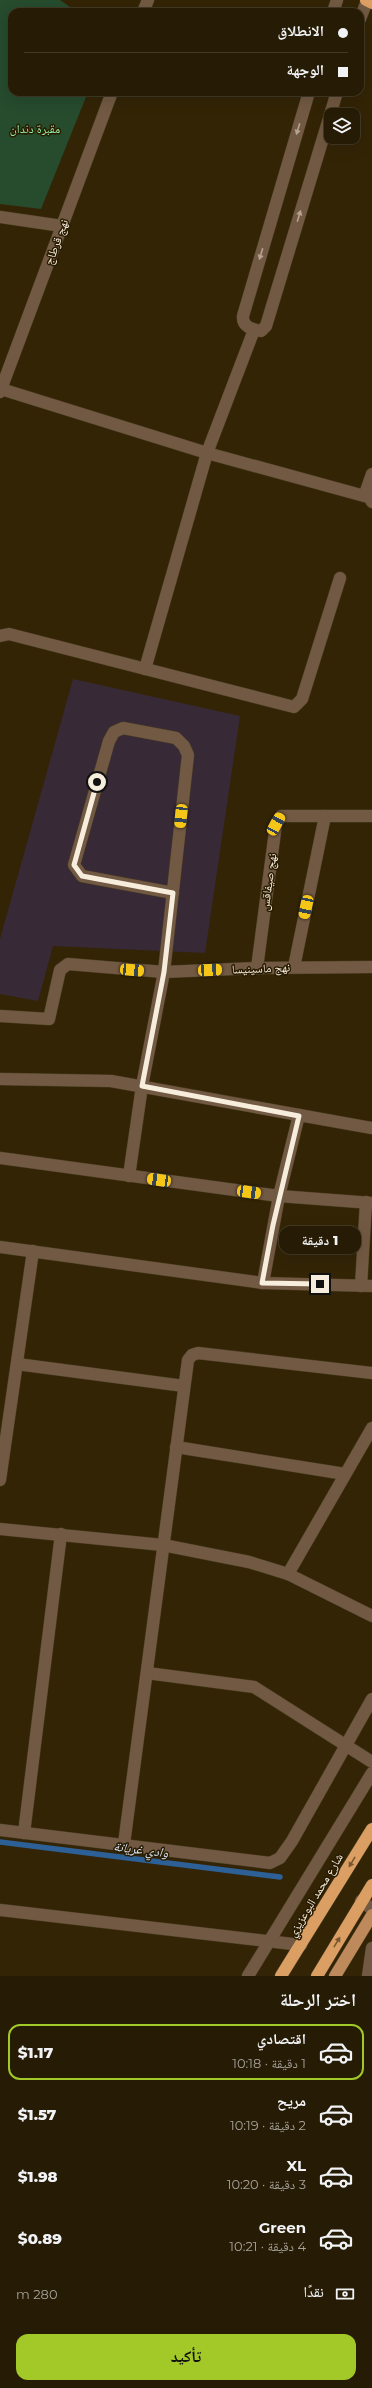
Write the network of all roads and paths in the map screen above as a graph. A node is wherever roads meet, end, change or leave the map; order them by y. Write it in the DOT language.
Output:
graph roads {
  1 [pos="366,0"];
  2 [pos="372,3"];
  3 [pos="111,96"];
  4 [pos="308,96"];
  5 [pos="336,96"];
  6 [pos="0,217"];
  7 [pos="62,226"];
  8 [pos="254,330"];
  9 [pos="0,391"];
  10 [pos="207,453"];
  11 [pos="372,474"];
  12 [pos="370,500"];
  13 [pos="340,578"];
  14 [pos="0,636"];
  15 [pos="145,669"];
  16 [pos="325,816"];
  17 [pos="372,816"];
  18 [pos="173,893"];
  19 [pos="294,967"];
  20 [pos="256,968"];
  21 [pos="372,968"];
  22 [pos="164,972"];
  23 [pos="0,1016"];
  24 [pos="0,1079"];
  25 [pos="142,1086"];
  26 [pos="299,1116"];
  27 [pos="372,1128"];
  28 [pos="0,1158"];
  29 [pos="129,1176"];
  30 [pos="279,1196"];
  31 [pos="369,1202"];
  32 [pos="0,1247"];
  33 [pos="32,1251"];
  34 [pos="262,1283"];
  35 [pos="366,1286"];
  36 [pos="17,1364"];
  37 [pos="372,1373"];
  38 [pos="184,1386"];
  39 [pos="372,1428"];
  40 [pos="176,1447"];
  41 [pos="346,1474"];
  42 [pos="0,1480"];
  43 [pos="0,1529"];
  44 [pos="61,1534"];
  45 [pos="163,1545"];
  46 [pos="288,1574"];
  47 [pos="372,1616"];
  48 [pos="147,1673"];
  49 [pos="372,1699"];
  50 [pos="346,1746"];
  51 [pos="372,1762"];
  52 [pos="372,1773"];
  53 [pos="372,1829"];
  54 [pos="0,1830"];
  55 [pos="24,1833"];
  56 [pos="124,1844"];
  57 [pos="372,1885"];
  58 [pos="361,1901"];
  59 [pos="372,1909"];
  60 [pos="0,1910"];
  61 [pos="372,1915"];
  62 [pos="272,1940"];
  63 [pos="301,1945"];
  64 [pos="372,1948"];
  65 [pos="248,1976"];
  66 [pos="281,1976"];
  67 [pos="317,1976"];
  68 [pos="335,1976"];
  69 [pos="368,1976"];
  1 -- 2 [label="highway"];
  3 -- 7 [label="street, نهج قرطاج"];
  4 -- 8 [label="street, one-way"];
  8 -- 5 [label="street, one-way"];
  6 -- 7 [label="street"];
  7 -- 9 [label="street, نهج قرطاج"];
  8 -- 10 [label="street"];
  9 -- 10 [label="street"];
  10 -- 12 [label="street"];
  10 -- 15 [label="street"];
  11 -- 12 [label="street"];
  13 -- 15 [label="street"];
  14 -- 15 [label="street"];
  16 -- 17 [label="street, نهج صيفاقس"];
  16 -- 19 [label="street"];
  16 -- 20 [label="street, نهج صيفاقس"];
  18 -- 18 [label="street"];
  18 -- 22 [label="street"];
  19 -- 20 [label="street, نهج ماسينيسا"];
  19 -- 21 [label="street, نهج ماسينيسا"];
  20 -- 22 [label="street, نهج ماسينيسا"];
  22 -- 23 [label="street, نهج ماسينيسا"];
  22 -- 25 [label="street"];
  24 -- 25 [label="street"];
  25 -- 26 [label="street"];
  25 -- 29 [label="street"];
  26 -- 27 [label="street"];
  26 -- 30 [label="street"];
  28 -- 29 [label="street"];
  29 -- 30 [label="street"];
  30 -- 31 [label="street"];
  30 -- 34 [label="street"];
  31 -- 35 [label="street"];
  32 -- 33 [label="street"];
  33 -- 34 [label="street"];
  33 -- 36 [label="street"];
  34 -- 35 [label="street"];
  36 -- 38 [label="street"];
  36 -- 42 [label="street"];
  37 -- 38 [label="street"];
  38 -- 40 [label="street"];
  39 -- 41 [label="street"];
  40 -- 41 [label="street"];
  40 -- 45 [label="street"];
  41 -- 46 [label="street"];
  43 -- 44 [label="street"];
  44 -- 45 [label="street"];
  44 -- 55 [label="street"];
  45 -- 46 [label="street"];
  45 -- 48 [label="street"];
  46 -- 47 [label="street"];
  48 -- 50 [label="street"];
  48 -- 56 [label="street"];
  49 -- 50 [label="street"];
  50 -- 51 [label="street"];
  50 -- 56 [label="street"];
  52 -- 62 [label="street"];
  53 -- 63 [label="highway, شارع محمد البوعزيزي, one-way"];
  54 -- 55 [label="street"];
  55 -- 56 [label="street"];
  57 -- 58 [label="highway"];
  58 -- 59 [label="street"];
  67 -- 58 [label="highway, one-way"];
  60 -- 62 [label="street"];
  61 -- 68 [label="main road"];
  62 -- 63 [label="street"];
  62 -- 65 [label="street"];
  63 -- 66 [label="highway, شارع محمد البوعزيزي"];
  64 -- 69 [label="street"];
}
